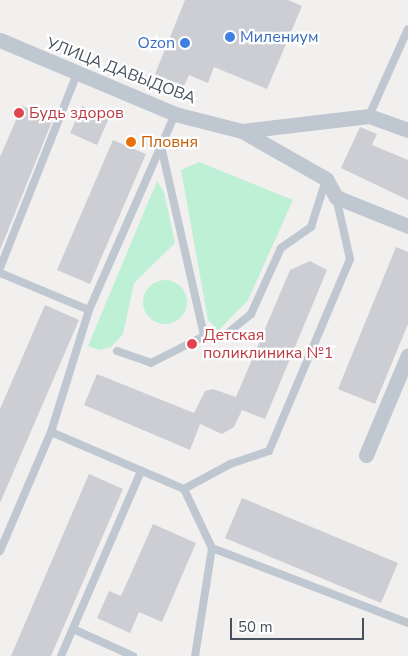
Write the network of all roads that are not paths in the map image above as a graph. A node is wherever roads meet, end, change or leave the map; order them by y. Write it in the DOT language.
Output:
graph roads {
  1 [pos="0,27"];
  2 [pos="408,29"];
  3 [pos="0,40"];
  4 [pos="16,50"];
  5 [pos="77,74"];
  6 [pos="175,114"];
  7 [pos="369,116"];
  8 [pos="408,130"];
  9 [pos="242,131"];
  10 [pos="161,146"];
  11 [pos="326,179"];
  12 [pos="336,197"];
  13 [pos="408,226"];
  14 [pos="0,268"];
  15 [pos="0,273"];
  16 [pos="89,310"];
  17 [pos="204,336"];
  18 [pos="117,351"];
  19 [pos="408,355"];
  20 [pos="51,432"];
  21 [pos="366,455"];
  22 [pos="142,471"];
  23 [pos="184,489"];
  24 [pos="212,548"];
  25 [pos="0,551"];
  26 [pos="408,623"];
  27 [pos="73,629"];
  28 [pos="61,656"];
  29 [pos="133,656"];
  30 [pos="195,656"];
  1 -- 4 [label="street"];
  2 -- 7 [label="lane"];
  3 -- 4 [label="street, УЛИЦА ДАВЫДОВА"];
  4 -- 5 [label="street, УЛИЦА ДАВЫДОВА"];
  5 -- 6 [label="street, УЛИЦА ДАВЫДОВА"];
  5 -- 14 [label="lane"];
  6 -- 9 [label="street, УЛИЦА ДАВЫДОВА"];
  6 -- 10 [label="lane"];
  7 -- 8 [label="street, УЛИЦА ДАВЫДОВА"];
  7 -- 9 [label="street, УЛИЦА ДАВЫДОВА"];
  9 -- 11 [label="street"];
  10 -- 16 [label="lane"];
  10 -- 17 [label="lane"];
  11 -- 12 [label="street"];
  11 -- 17 [label="lane"];
  12 -- 13 [label="street"];
  12 -- 23 [label="lane"];
  15 -- 16 [label="lane"];
  16 -- 20 [label="lane"];
  17 -- 18 [label="lane"];
  19 -- 21 [label="street"];
  20 -- 22 [label="lane"];
  20 -- 25 [label="lane"];
  22 -- 23 [label="lane"];
  22 -- 27 [label="lane"];
  23 -- 24 [label="lane"];
  24 -- 26 [label="lane"];
  24 -- 30 [label="lane"];
  27 -- 28 [label="lane"];
  27 -- 29 [label="lane"];
}
